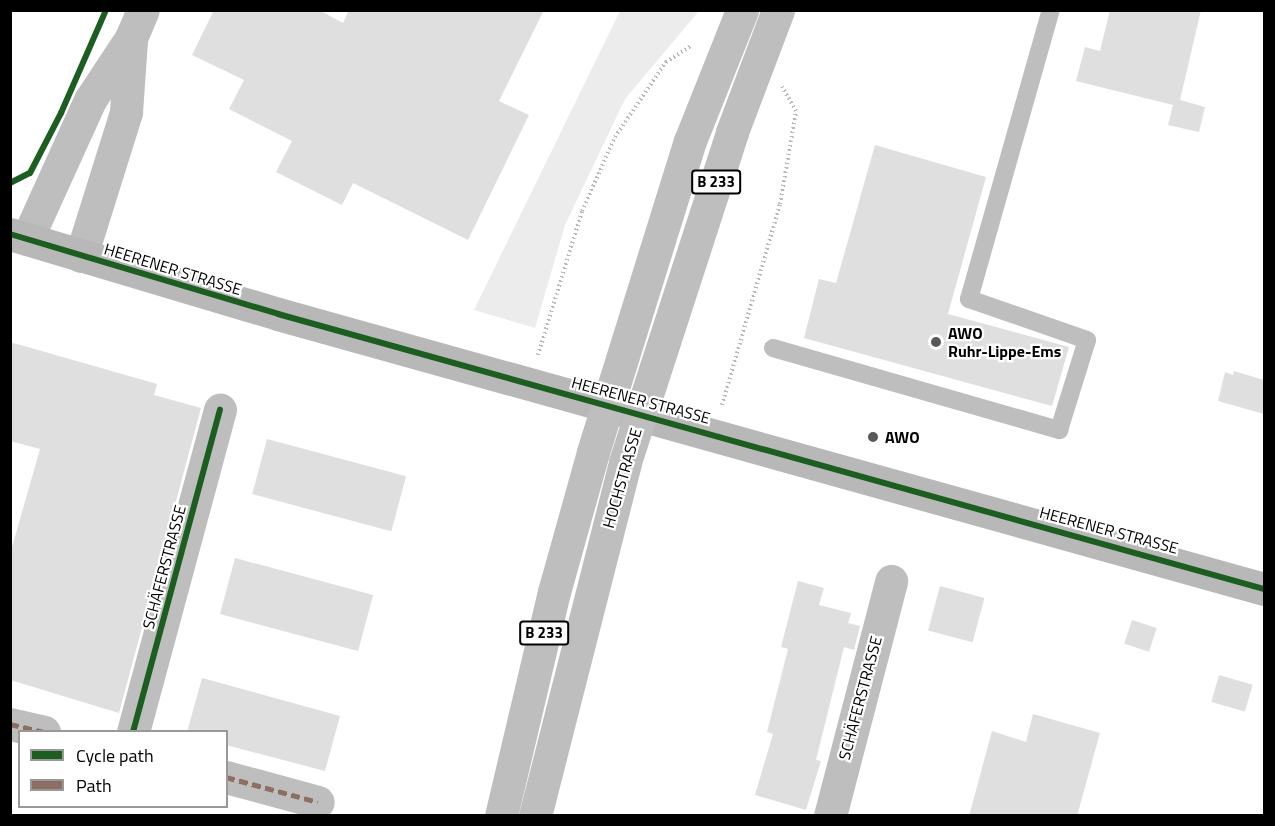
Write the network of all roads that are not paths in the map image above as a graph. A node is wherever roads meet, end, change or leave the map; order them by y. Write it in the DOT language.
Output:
graph roads {
  1 [pos="742,10"];
  2 [pos="778,10"];
  3 [pos="1051,10"];
  4 [pos="137,24"];
  5 [pos="19,236"];
  6 [pos="81,256"];
  7 [pos="773,348"];
  8 [pos="220,410"];
  9 [pos="891,581"];
  10 [pos="1264,589"];
  11 [pos="10,724"];
  12 [pos="36,730"];
  13 [pos="134,730"];
  14 [pos="228,778"];
  15 [pos="318,802"];
  16 [pos="501,816"];
  17 [pos="535,816"];
  18 [pos="830,816"];
  1 -- 16 [label="main road, HOCHSTRASSE / B 233"];
  2 -- 17 [label="main road, HOCHSTRASSE / B 233"];
  3 -- 7 [label="lane"];
  4 -- 5 [label="main road"];
  4 -- 6 [label="main road"];
  5 -- 6 [label="main road, HEERENER STRASSE"];
  6 -- 10 [label="main road, HEERENER STRASSE"];
  8 -- 13 [label="main road, SCHÄFERSTRASSE"];
  9 -- 18 [label="main road, SCHÄFERSTRASSE"];
  11 -- 12 [label="main road"];
  14 -- 15 [label="main road"];
}
